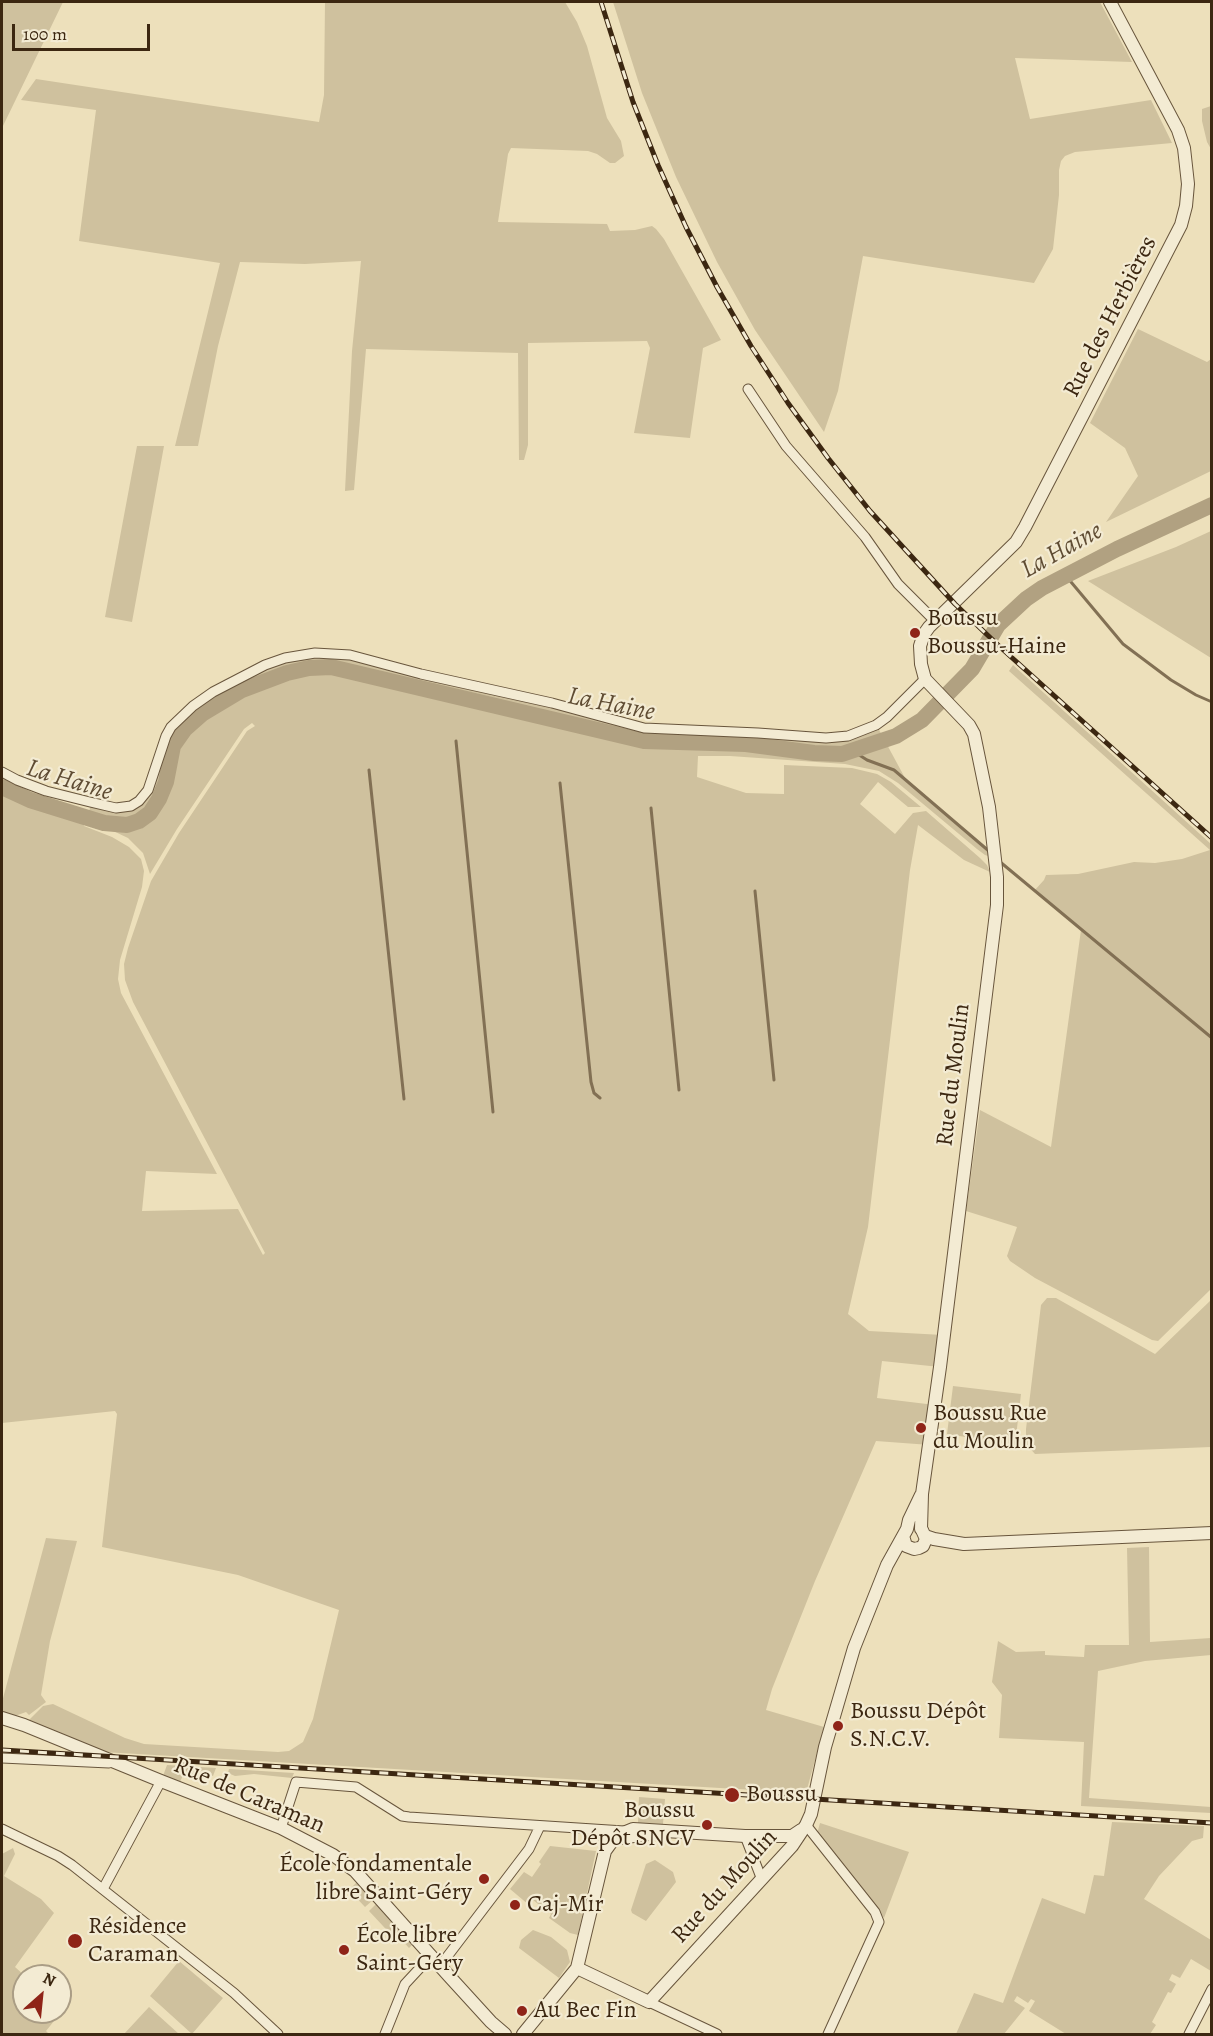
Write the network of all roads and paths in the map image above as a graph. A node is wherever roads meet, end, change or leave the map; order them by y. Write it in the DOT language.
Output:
graph roads {
  1 [pos="1110,2"];
  2 [pos="748,389"];
  3 [pos="935,621"];
  4 [pos="926,679"];
  5 [pos="2,772"];
  6 [pos="922,1494"];
  7 [pos="905,1533"];
  8 [pos="1212,1533"];
  9 [pos="923,1537"];
  10 [pos="909,1548"];
  11 [pos="880,1585"];
  12 [pos="2,1718"];
  13 [pos="2,1758"];
  14 [pos="117,1763"];
  15 [pos="161,1782"];
  16 [pos="540,1826"];
  17 [pos="806,1826"];
  18 [pos="281,1828"];
  19 [pos="2,1829"];
  20 [pos="589,1830"];
  21 [pos="627,1831"];
  22 [pos="668,1832"];
  23 [pos="745,1836"];
  24 [pos="607,1843"];
  25 [pos="762,1880"];
  26 [pos="104,1889"];
  27 [pos="431,1956"];
  28 [pos="440,1966"];
  29 [pos="578,1968"];
  30 [pos="1212,1989"];
  31 [pos="649,2002"];
  32 [pos="492,2028"];
  33 [pos="278,2034"];
  34 [pos="385,2034"];
  35 [pos="505,2034"];
  36 [pos="523,2034"];
  37 [pos="717,2034"];
  38 [pos="828,2034"];
  39 [pos="1189,2034"];
  1 -- 3 [label="street, Rue des Herbières"];
  2 -- 3 [label="street"];
  3 -- 4 [label="street, Rue des Herbières"];
  4 -- 5 [label="street"];
  4 -- 6 [label="street, Rue du Moulin"];
  6 -- 7 [label="street, Rue du Moulin"];
  6 -- 9 [label="street, Rue du Moulin"];
  7 -- 9 [label="street"];
  7 -- 10 [label="street"];
  7 -- 11 [label="street, Rue du Moulin"];
  8 -- 9 [label="street"];
  9 -- 10 [label="street"];
  10 -- 11 [label="street, Rue du Moulin"];
  11 -- 17 [label="street, Rue du Moulin"];
  12 -- 14 [label="street, Rue de Caraman"];
  13 -- 14 [label="street"];
  14 -- 15 [label="street, Rue de Caraman"];
  15 -- 18 [label="street, Rue de Caraman"];
  15 -- 26 [label="street"];
  16 -- 18 [label="street"];
  16 -- 20 [label="street"];
  16 -- 28 [label="street"];
  17 -- 23 [label="street"];
  17 -- 25 [label="street, Rue du Moulin"];
  17 -- 38 [label="street"];
  18 -- 27 [label="street, Rue de Caraman"];
  19 -- 26 [label="street"];
  20 -- 21 [label="street"];
  20 -- 24 [label="street"];
  21 -- 22 [label="street"];
  21 -- 24 [label="street"];
  22 -- 23 [label="street"];
  22 -- 24 [label="street"];
  23 -- 25 [label="street"];
  24 -- 29 [label="street"];
  25 -- 31 [label="street, Rue du Moulin"];
  26 -- 33 [label="street"];
  27 -- 28 [label="street, Rue de Caraman"];
  27 -- 34 [label="street"];
  28 -- 32 [label="street, Rue de Caraman"];
  29 -- 31 [label="street"];
  29 -- 36 [label="street"];
  30 -- 39 [label="street"];
  31 -- 37 [label="street"];
  32 -- 35 [label="street, Rue de Caraman"];
}
